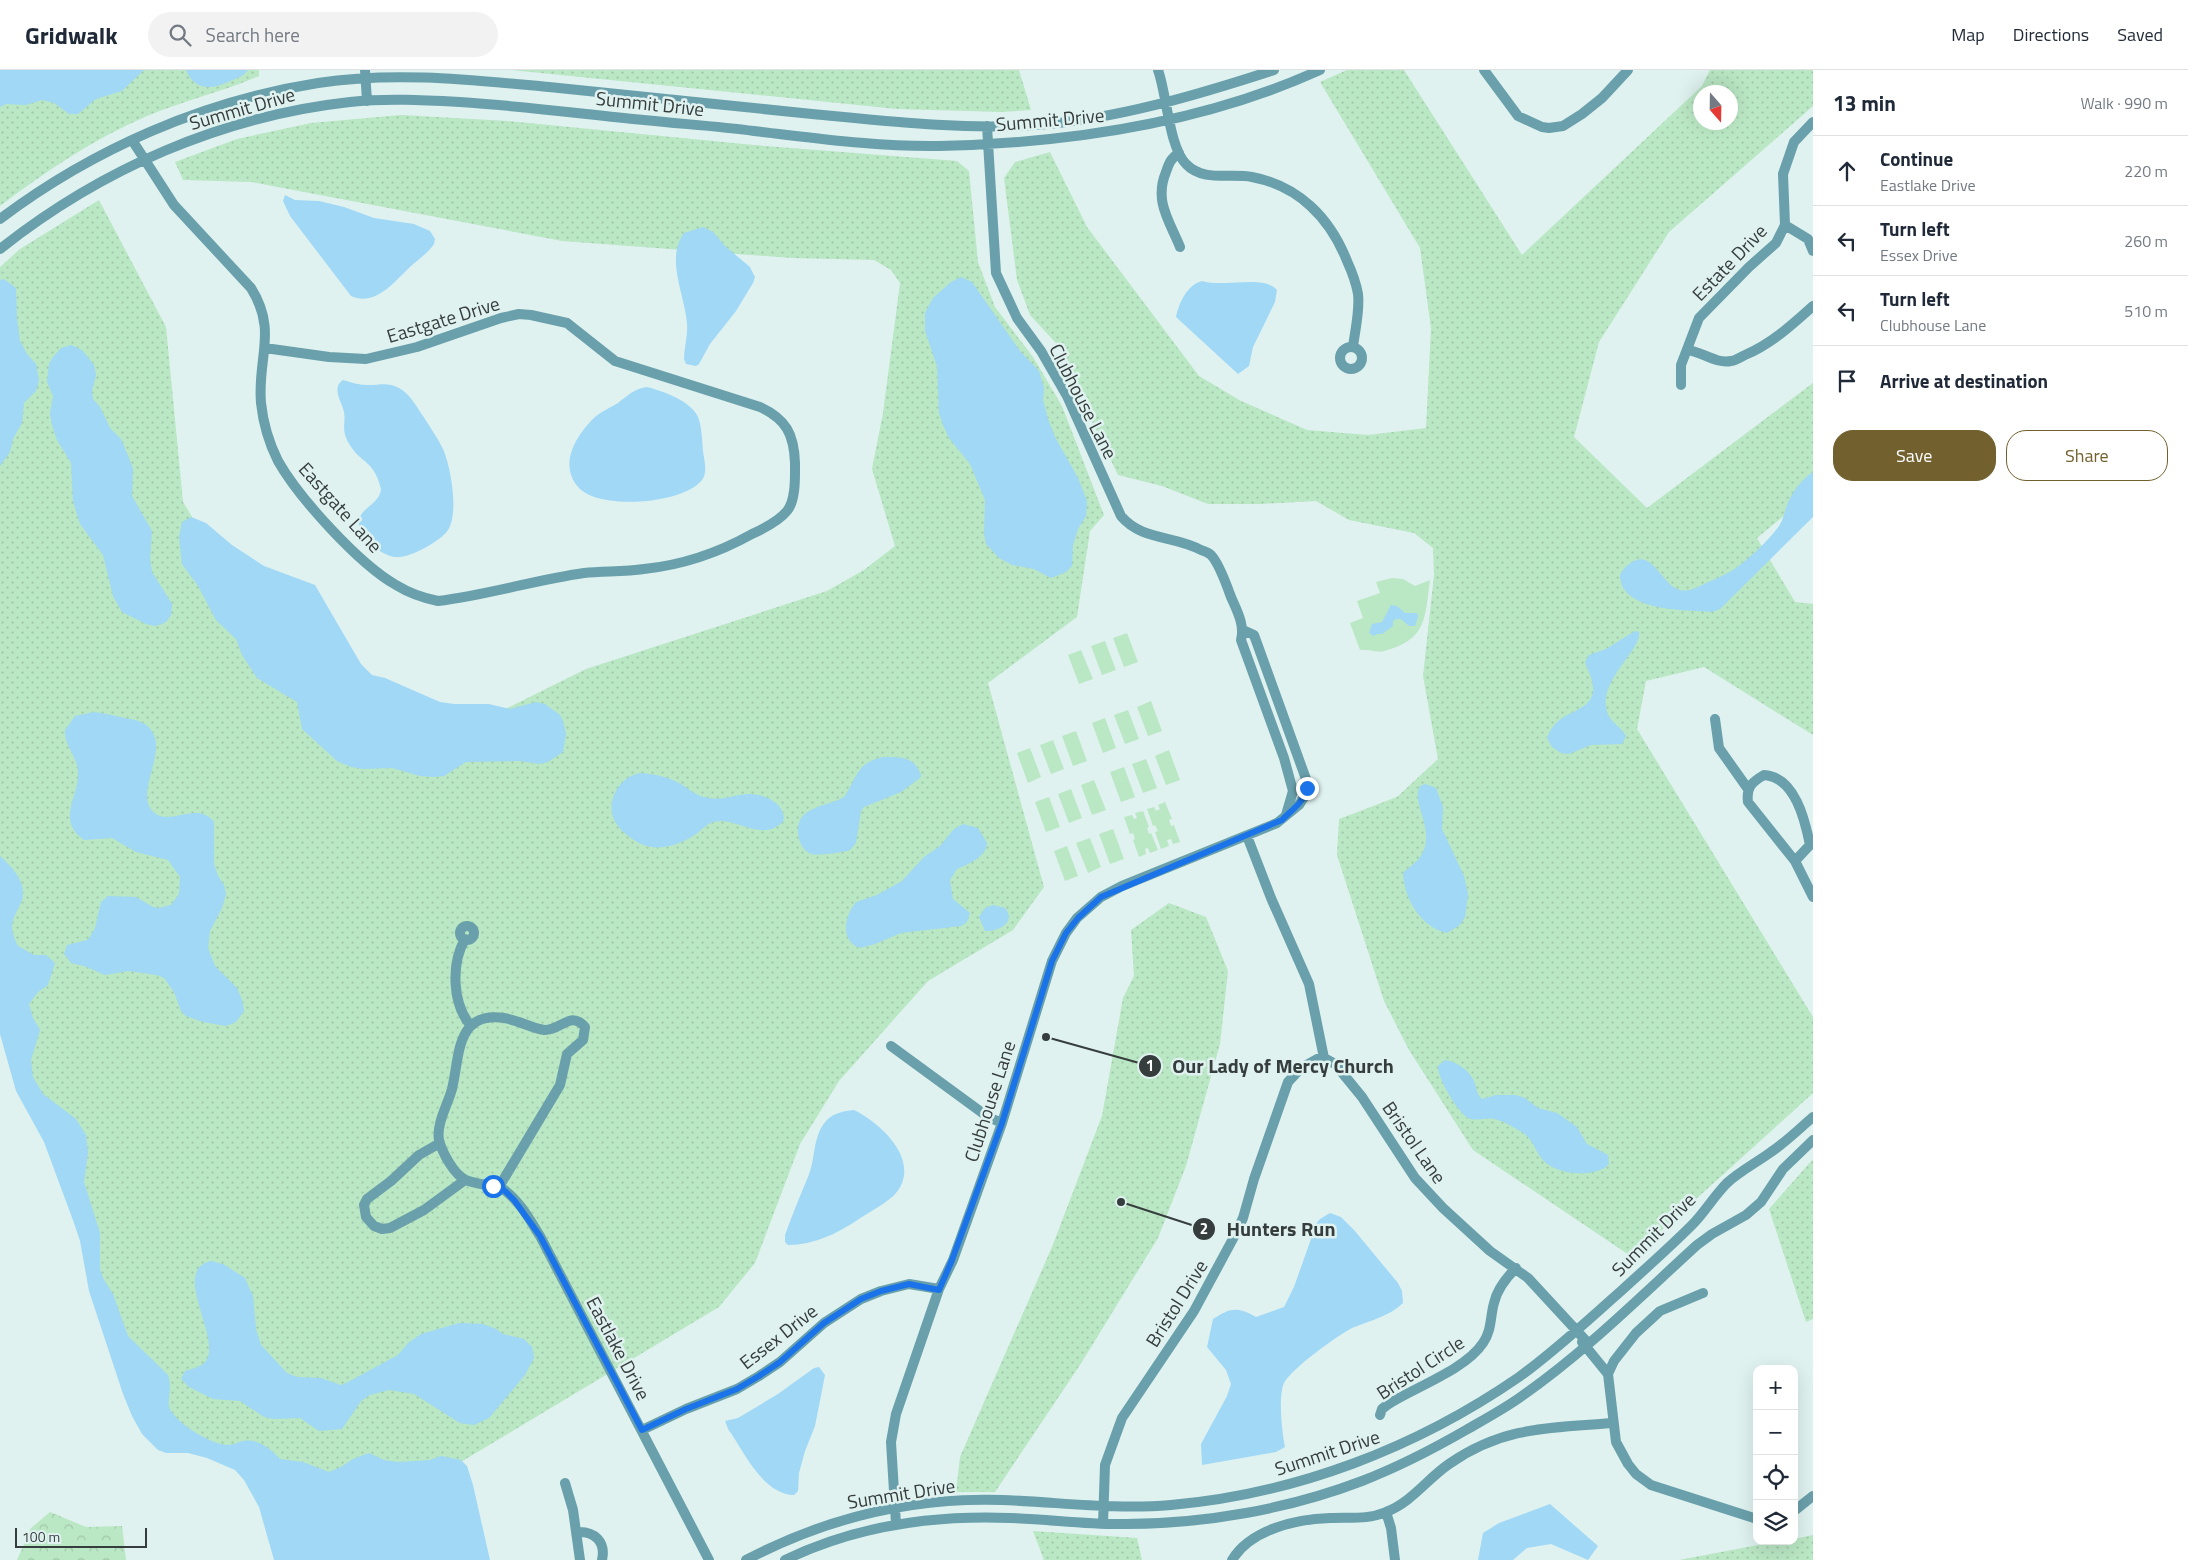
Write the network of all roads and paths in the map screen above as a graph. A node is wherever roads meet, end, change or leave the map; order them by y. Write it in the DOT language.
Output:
graph roads {
  1 [pos="1158,70"];
  2 [pos="1274,70"];
  3 [pos="1320,70"];
  4 [pos="1484,70"];
  5 [pos="1628,70"];
  6 [pos="365,74"];
  7 [pos="367,101"];
  8 [pos="1167,103"];
  9 [pos="1170,120"];
  10 [pos="1813,122"];
  11 [pos="987,126"];
  12 [pos="132,140"];
  13 [pos="988,143"];
  14 [pos="1179,153"];
  15 [pos="144,159"];
  16 [pos="0,220"];
  17 [pos="1785,225"];
  18 [pos="1180,247"];
  19 [pos="0,249"];
  20 [pos="1813,251"];
  21 [pos="1813,306"];
  22 [pos="1353,347"];
  23 [pos="266,348"];
  24 [pos="1687,350"];
  25 [pos="1681,385"];
  26 [pos="667,566"];
  27 [pos="1243,630"];
  28 [pos="1715,720"];
  29 [pos="1748,789"];
  30 [pos="1286,816"];
  31 [pos="1247,836"];
  32 [pos="1795,861"];
  33 [pos="1813,897"];
  34 [pos="465,939"];
  35 [pos="471,1026"];
  36 [pos="891,1046"];
  37 [pos="1324,1058"];
  38 [pos="1813,1117"];
  39 [pos="1002,1123"];
  40 [pos="1813,1140"];
  41 [pos="440,1143"];
  42 [pos="465,1180"];
  43 [pos="499,1187"];
  44 [pos="1516,1268"];
  45 [pos="939,1290"];
  46 [pos="1703,1293"];
  47 [pos="1575,1331"];
  48 [pos="1586,1344"];
  49 [pos="1608,1374"];
  50 [pos="1380,1415"];
  51 [pos="1613,1423"];
  52 [pos="642,1430"];
  53 [pos="565,1483"];
  54 [pos="1813,1496"];
  55 [pos="1104,1507"];
  56 [pos="895,1508"];
  57 [pos="1798,1508"];
  58 [pos="1386,1512"];
  59 [pos="1753,1518"];
  60 [pos="896,1524"];
  61 [pos="1103,1524"];
  62 [pos="577,1532"];
  63 [pos="580,1560"];
  64 [pos="602,1560"];
  65 [pos="710,1560"];
  66 [pos="746,1560"];
  67 [pos="785,1560"];
  68 [pos="1232,1560"];
  69 [pos="1395,1560"];
  1 -- 8 [label="street"];
  2 -- 8 [label="street, Summit Drive"];
  3 -- 9 [label="street, Summit Drive"];
  4 -- 5 [label="street"];
  6 -- 7 [label="street"];
  6 -- 11 [label="street, Summit Drive"];
  6 -- 12 [label="street, Summit Drive"];
  7 -- 13 [label="street, Summit Drive"];
  7 -- 15 [label="street, Summit Drive"];
  8 -- 9 [label="street"];
  8 -- 11 [label="street, Summit Drive"];
  9 -- 13 [label="street, Summit Drive"];
  9 -- 14 [label="street"];
  10 -- 17 [label="street, Estate Drive"];
  11 -- 13 [label="street, Clubhouse Lane"];
  12 -- 15 [label="street"];
  12 -- 16 [label="street, Summit Drive"];
  13 -- 27 [label="street, Clubhouse Lane"];
  14 -- 18 [label="street"];
  14 -- 22 [label="street"];
  15 -- 19 [label="street, Summit Drive"];
  15 -- 23 [label="street"];
  17 -- 20 [label="street, Estate Drive"];
  17 -- 24 [label="street, Estate Drive"];
  21 -- 24 [label="street"];
  23 -- 26 [label="street, Eastgate Lane"];
  23 -- 26 [label="street, Eastgate Drive"];
  24 -- 25 [label="street, Estate Drive"];
  27 -- 30 [label="street, Clubhouse Lane"];
  27 -- 30 [label="street, Clubhouse Lane"];
  28 -- 29 [label="street"];
  29 -- 32 [label="street"];
  29 -- 32 [label="street"];
  30 -- 31 [label="street, Clubhouse Lane"];
  31 -- 37 [label="street"];
  31 -- 39 [label="street, Clubhouse Lane"];
  32 -- 33 [label="street"];
  34 -- 35 [label="street"];
  35 -- 41 [label="street"];
  35 -- 43 [label="street"];
  36 -- 39 [label="street"];
  37 -- 44 [label="street, Bristol Lane"];
  37 -- 55 [label="street, Bristol Drive"];
  38 -- 47 [label="street, Summit Drive"];
  39 -- 45 [label="street, Clubhouse Lane"];
  40 -- 48 [label="street, Summit Drive"];
  41 -- 42 [label="street"];
  41 -- 42 [label="street"];
  42 -- 43 [label="street"];
  43 -- 52 [label="street, Eastlake Drive"];
  44 -- 47 [label="street, Bristol Lane"];
  44 -- 50 [label="street, Bristol Circle"];
  45 -- 52 [label="street, Essex Drive"];
  45 -- 56 [label="street, Clubhouse Lane"];
  46 -- 49 [label="street"];
  47 -- 48 [label="street, Bristol Lane"];
  47 -- 55 [label="street, Summit Drive"];
  48 -- 49 [label="street, Bristol Lane"];
  48 -- 61 [label="street, Summit Drive"];
  49 -- 51 [label="street"];
  51 -- 58 [label="street"];
  51 -- 59 [label="street"];
  52 -- 65 [label="street, Eastlake Drive"];
  53 -- 62 [label="street"];
  54 -- 57 [label="street"];
  55 -- 56 [label="street, Summit Drive"];
  55 -- 61 [label="street, Bristol Drive"];
  56 -- 60 [label="street, Clubhouse Lane"];
  56 -- 66 [label="street, Summit Drive"];
  58 -- 68 [label="street"];
  58 -- 69 [label="street"];
  60 -- 61 [label="street, Summit Drive"];
  60 -- 67 [label="street, Summit Drive"];
  62 -- 63 [label="street"];
  62 -- 64 [label="street"];
}
